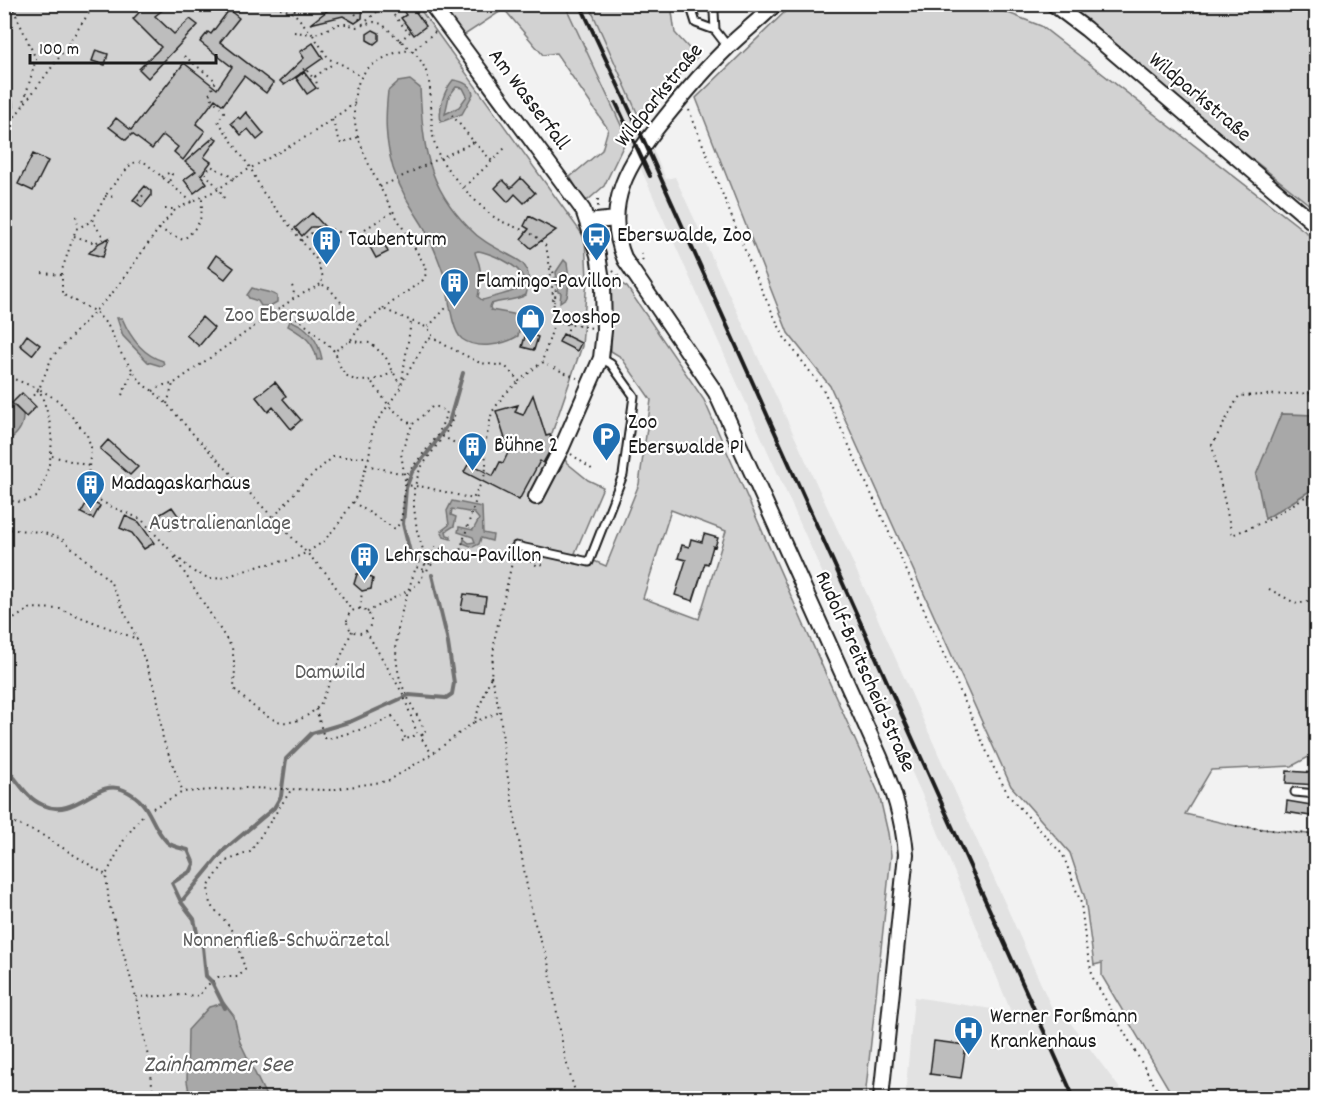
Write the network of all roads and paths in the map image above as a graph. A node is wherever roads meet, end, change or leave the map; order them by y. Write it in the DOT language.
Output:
graph roads {
  1 [pos="11,4"];
  2 [pos="95,4"];
  3 [pos="269,4"];
  4 [pos="296,4"];
  5 [pos="348,4"];
  6 [pos="386,4"];
  7 [pos="394,4"];
  8 [pos="431,4"];
  9 [pos="690,4"];
  10 [pos="709,4"];
  11 [pos="775,4"];
  12 [pos="1053,4"];
  13 [pos="294,13"];
  14 [pos="363,24"];
  15 [pos="445,24"];
  16 [pos="715,30"];
  17 [pos="294,32"];
  18 [pos="313,34"];
  19 [pos="400,41"];
  20 [pos="728,47"];
  21 [pos="412,51"];
  22 [pos="184,56"];
  23 [pos="334,63"];
  24 [pos="301,74"];
  25 [pos="360,76"];
  26 [pos="312,78"];
  27 [pos="318,89"];
  28 [pos="683,96"];
  29 [pos="355,102"];
  30 [pos="22,107"];
  31 [pos="452,115"];
  32 [pos="332,120"];
  33 [pos="4,131"];
  34 [pos="358,137"];
  35 [pos="474,142"];
  36 [pos="505,148"];
  37 [pos="441,159"];
  38 [pos="492,161"];
  39 [pos="251,169"];
  40 [pos="162,177"];
  41 [pos="234,178"];
  42 [pos="169,182"];
  43 [pos="380,187"];
  44 [pos="464,187"];
  45 [pos="219,189"];
  46 [pos="146,192"];
  47 [pos="105,196"];
  48 [pos="116,197"];
  49 [pos="201,197"];
  50 [pos="224,198"];
  51 [pos="598,199"];
  52 [pos="138,201"];
  53 [pos="192,202"];
  54 [pos="598,208"];
  55 [pos="165,209"];
  56 [pos="176,209"];
  57 [pos="394,211"];
  58 [pos="76,216"];
  59 [pos="616,219"];
  60 [pos="92,221"];
  61 [pos="587,222"];
  62 [pos="1317,225"];
  63 [pos="79,227"];
  64 [pos="159,229"];
  65 [pos="365,229"];
  66 [pos="73,236"];
  67 [pos="301,242"];
  68 [pos="620,245"];
  69 [pos="598,255"];
  70 [pos="316,259"];
  71 [pos="625,260"];
  72 [pos="607,271"];
  73 [pos="42,273"];
  74 [pos="62,275"];
  75 [pos="624,282"];
  76 [pos="321,284"];
  77 [pos="292,286"];
  78 [pos="651,298"];
  79 [pos="293,299"];
  80 [pos="383,309"];
  81 [pos="450,309"];
  82 [pos="571,310"];
  83 [pos="96,312"];
  84 [pos="273,313"];
  85 [pos="411,322"];
  86 [pos="554,322"];
  87 [pos="569,324"];
  88 [pos="361,326"];
  89 [pos="428,328"];
  90 [pos="596,328"];
  91 [pos="567,336"];
  92 [pos="434,337"];
  93 [pos="350,341"];
  94 [pos="334,351"];
  95 [pos="601,358"];
  96 [pos="542,362"];
  97 [pos="548,364"];
  98 [pos="554,368"];
  99 [pos="402,370"];
  100 [pos="133,371"];
  101 [pos="393,372"];
  102 [pos="4,375"];
  103 [pos="371,381"];
  104 [pos="519,381"];
  105 [pos="402,382"];
  106 [pos="173,384"];
  107 [pos="591,384"];
  108 [pos="401,387"];
  109 [pos="39,389"];
  110 [pos="153,390"];
  111 [pos="1317,393"];
  112 [pos="122,395"];
  113 [pos="29,400"];
  114 [pos="167,404"];
  115 [pos="389,406"];
  116 [pos="455,414"];
  117 [pos="410,424"];
  118 [pos="438,435"];
  119 [pos="443,437"];
  120 [pos="484,449"];
  121 [pos="52,456"];
  122 [pos="369,457"];
  123 [pos="366,465"];
  124 [pos="89,466"];
  125 [pos="404,474"];
  126 [pos="405,480"];
  127 [pos="405,485"];
  128 [pos="414,485"];
  129 [pos="477,493"];
  130 [pos="1317,493"];
  131 [pos="536,497"];
  132 [pos="4,500"];
  133 [pos="353,502"];
  134 [pos="274,518"];
  135 [pos="4,529"];
  136 [pos="516,546"];
  137 [pos="172,553"];
  138 [pos="306,553"];
  139 [pos="425,563"];
  140 [pos="436,566"];
  141 [pos="1269,589"];
  142 [pos="363,591"];
  143 [pos="1317,599"];
  144 [pos="360,609"];
  145 [pos="352,611"];
  146 [pos="367,612"];
  147 [pos="4,625"];
  148 [pos="352,631"];
  149 [pos="366,631"];
  150 [pos="137,639"];
  151 [pos="492,676"];
  152 [pos="316,709"];
  153 [pos="500,712"];
  154 [pos="474,722"];
  155 [pos="420,735"];
  156 [pos="432,754"];
  157 [pos="291,790"];
  158 [pos="183,792"];
  159 [pos="1295,792"];
  160 [pos="1317,794"];
  161 [pos="153,808"];
  162 [pos="142,816"];
  163 [pos="4,818"];
  164 [pos="1236,826"];
  165 [pos="1317,835"];
  166 [pos="106,875"];
  167 [pos="136,997"];
  168 [pos="153,1098"];
  169 [pos="577,1098"];
  170 [pos="881,1098"];
  171 [pos="1162,1098"];
  1 -- 30 [label="path"];
  2 -- 30 [label="path"];
  3 -- 13 [label="path"];
  4 -- 13 [label="path"];
  5 -- 14 [label="path"];
  6 -- 14 [label="path"];
  7 -- 19 [label="path"];
  8 -- 15 [label="street, Am Wasserfall"];
  9 -- 16 [label="lane"];
  10 -- 16 [label="lane"];
  11 -- 20 [label="street, Wildparkstraße"];
  12 -- 62 [label="street, Wildparkstraße"];
  13 -- 18 [label="path"];
  14 -- 18 [label="path"];
  14 -- 19 [label="path"];
  15 -- 21 [label="path"];
  15 -- 61 [label="street, Am Wasserfall"];
  16 -- 20 [label="lane"];
  17 -- 18 [label="path"];
  18 -- 23 [label="path"];
  19 -- 21 [label="path"];
  20 -- 28 [label="street, Wildparkstraße"];
  21 -- 25 [label="path"];
  21 -- 37 [label="path"];
  22 -- 39 [label="path"];
  23 -- 25 [label="path"];
  23 -- 26 [label="path"];
  24 -- 26 [label="path"];
  25 -- 29 [label="path"];
  26 -- 27 [label="path"];
  28 -- 59 [label="street, Wildparkstraße"];
  28 -- 171 [label="path"];
  29 -- 32 [label="path"];
  29 -- 34 [label="path"];
  30 -- 33 [label="path"];
  31 -- 35 [label="path"];
  32 -- 34 [label="path"];
  32 -- 39 [label="path"];
  34 -- 43 [label="path"];
  35 -- 37 [label="path"];
  35 -- 38 [label="path"];
  36 -- 38 [label="path"];
  37 -- 43 [label="path"];
  37 -- 44 [label="path"];
  38 -- 44 [label="path"];
  39 -- 41 [label="path"];
  39 -- 67 [label="path"];
  40 -- 42 [label="path"];
  40 -- 42 [label="path"];
  40 -- 47 [label="path"];
  41 -- 45 [label="path"];
  41 -- 45 [label="path"];
  42 -- 53 [label="path"];
  43 -- 57 [label="path"];
  44 -- 86 [label="path"];
  45 -- 49 [label="path"];
  45 -- 50 [label="path"];
  46 -- 52 [label="path"];
  47 -- 48 [label="path"];
  47 -- 60 [label="path"];
  49 -- 53 [label="path"];
  49 -- 64 [label="path"];
  51 -- 54 [label="path"];
  53 -- 56 [label="path"];
  55 -- 56 [label="path"];
  56 -- 64 [label="path"];
  57 -- 65 [label="path"];
  57 -- 80 [label="path"];
  58 -- 63 [label="path"];
  59 -- 61 [label="street"];
  59 -- 68 [label="street, Wildparkstraße"];
  60 -- 63 [label="path"];
  60 -- 66 [label="path"];
  61 -- 69 [label="street, Am Wasserfall"];
  63 -- 66 [label="path"];
  64 -- 83 [label="path"];
  66 -- 74 [label="path"];
  67 -- 70 [label="path"];
  67 -- 70 [label="path"];
  68 -- 69 [label="street"];
  68 -- 71 [label="street, Wildparkstraße"];
  69 -- 72 [label="street, Am Wasserfall"];
  70 -- 76 [label="path"];
  71 -- 72 [label="street"];
  71 -- 78 [label="street, Wildparkstraße"];
  72 -- 75 [label="path"];
  72 -- 95 [label="street, Am Wasserfall"];
  73 -- 74 [label="path"];
  74 -- 83 [label="path"];
  76 -- 79 [label="path"];
  76 -- 88 [label="path"];
  77 -- 79 [label="path"];
  78 -- 170 [label="street, Rudolf-Breitscheid-Straße"];
  79 -- 84 [label="path"];
  80 -- 85 [label="path"];
  80 -- 88 [label="path"];
  81 -- 89 [label="path"];
  82 -- 87 [label="path"];
  83 -- 100 [label="path"];
  83 -- 109 [label="path"];
  84 -- 94 [label="path"];
  84 -- 106 [label="path"];
  85 -- 89 [label="path"];
  85 -- 99 [label="path"];
  86 -- 87 [label="path"];
  86 -- 96 [label="path"];
  87 -- 90 [label="path"];
  87 -- 91 [label="path"];
  88 -- 93 [label="path"];
  89 -- 92 [label="path"];
  92 -- 104 [label="path"];
  92 -- 105 [label="path"];
  93 -- 94 [label="path"];
  93 -- 101 [label="path"];
  94 -- 103 [label="path"];
  95 -- 107 [label="street, Am Wasserfall"];
  95 -- 136 [label="lane"];
  96 -- 97 [label="path"];
  96 -- 104 [label="path"];
  98 -- 107 [label="path"];
  99 -- 101 [label="path"];
  99 -- 105 [label="path"];
  100 -- 110 [label="path"];
  100 -- 112 [label="path"];
  101 -- 103 [label="path"];
  101 -- 108 [label="path"];
  102 -- 109 [label="path"];
  103 -- 115 [label="path"];
  104 -- 120 [label="path"];
  105 -- 108 [label="path"];
  106 -- 110 [label="path"];
  106 -- 114 [label="path"];
  107 -- 131 [label="street, Am Wasserfall"];
  108 -- 115 [label="path"];
  109 -- 113 [label="path"];
  109 -- 121 [label="path"];
  109 -- 124 [label="path"];
  110 -- 114 [label="path"];
  111 -- 130 [label="path"];
  114 -- 134 [label="path"];
  115 -- 117 [label="path"];
  115 -- 122 [label="path"];
  116 -- 119 [label="path"];
  117 -- 118 [label="path"];
  117 -- 125 [label="path"];
  118 -- 119 [label="path"];
  118 -- 126 [label="path"];
  119 -- 120 [label="path"];
  119 -- 128 [label="path"];
  120 -- 129 [label="path"];
  121 -- 124 [label="path"];
  121 -- 132 [label="path"];
  122 -- 123 [label="path"];
  122 -- 134 [label="path"];
  123 -- 125 [label="path"];
  123 -- 133 [label="path"];
  124 -- 137 [label="path"];
  125 -- 126 [label="path"];
  126 -- 127 [label="path"];
  127 -- 128 [label="path"];
  127 -- 133 [label="path"];
  128 -- 129 [label="path"];
  128 -- 139 [label="path"];
  129 -- 155 [label="path, bridge"];
  133 -- 138 [label="path"];
  134 -- 138 [label="path"];
  135 -- 150 [label="path"];
  136 -- 151 [label="path"];
  137 -- 138 [label="path"];
  137 -- 152 [label="path"];
  138 -- 145 [label="path"];
  139 -- 140 [label="path"];
  139 -- 146 [label="path"];
  141 -- 143 [label="path"];
  142 -- 144 [label="path"];
  144 -- 145 [label="path"];
  144 -- 146 [label="path"];
  145 -- 148 [label="path"];
  146 -- 149 [label="path"];
  147 -- 150 [label="path"];
  148 -- 149 [label="path"];
  148 -- 152 [label="path"];
  149 -- 155 [label="path, bridge"];
  150 -- 158 [label="path"];
  151 -- 153 [label="path"];
  151 -- 154 [label="path"];
  152 -- 155 [label="path"];
  153 -- 154 [label="path"];
  153 -- 169 [label="path"];
  154 -- 156 [label="path"];
  155 -- 156 [label="path"];
  156 -- 157 [label="path"];
  157 -- 158 [label="path"];
  157 -- 167 [label="path"];
  158 -- 161 [label="path"];
  159 -- 160 [label="lane"];
  162 -- 166 [label="path"];
  163 -- 166 [label="path"];
  164 -- 165 [label="path"];
  166 -- 167 [label="path"];
  167 -- 168 [label="path"];
}
